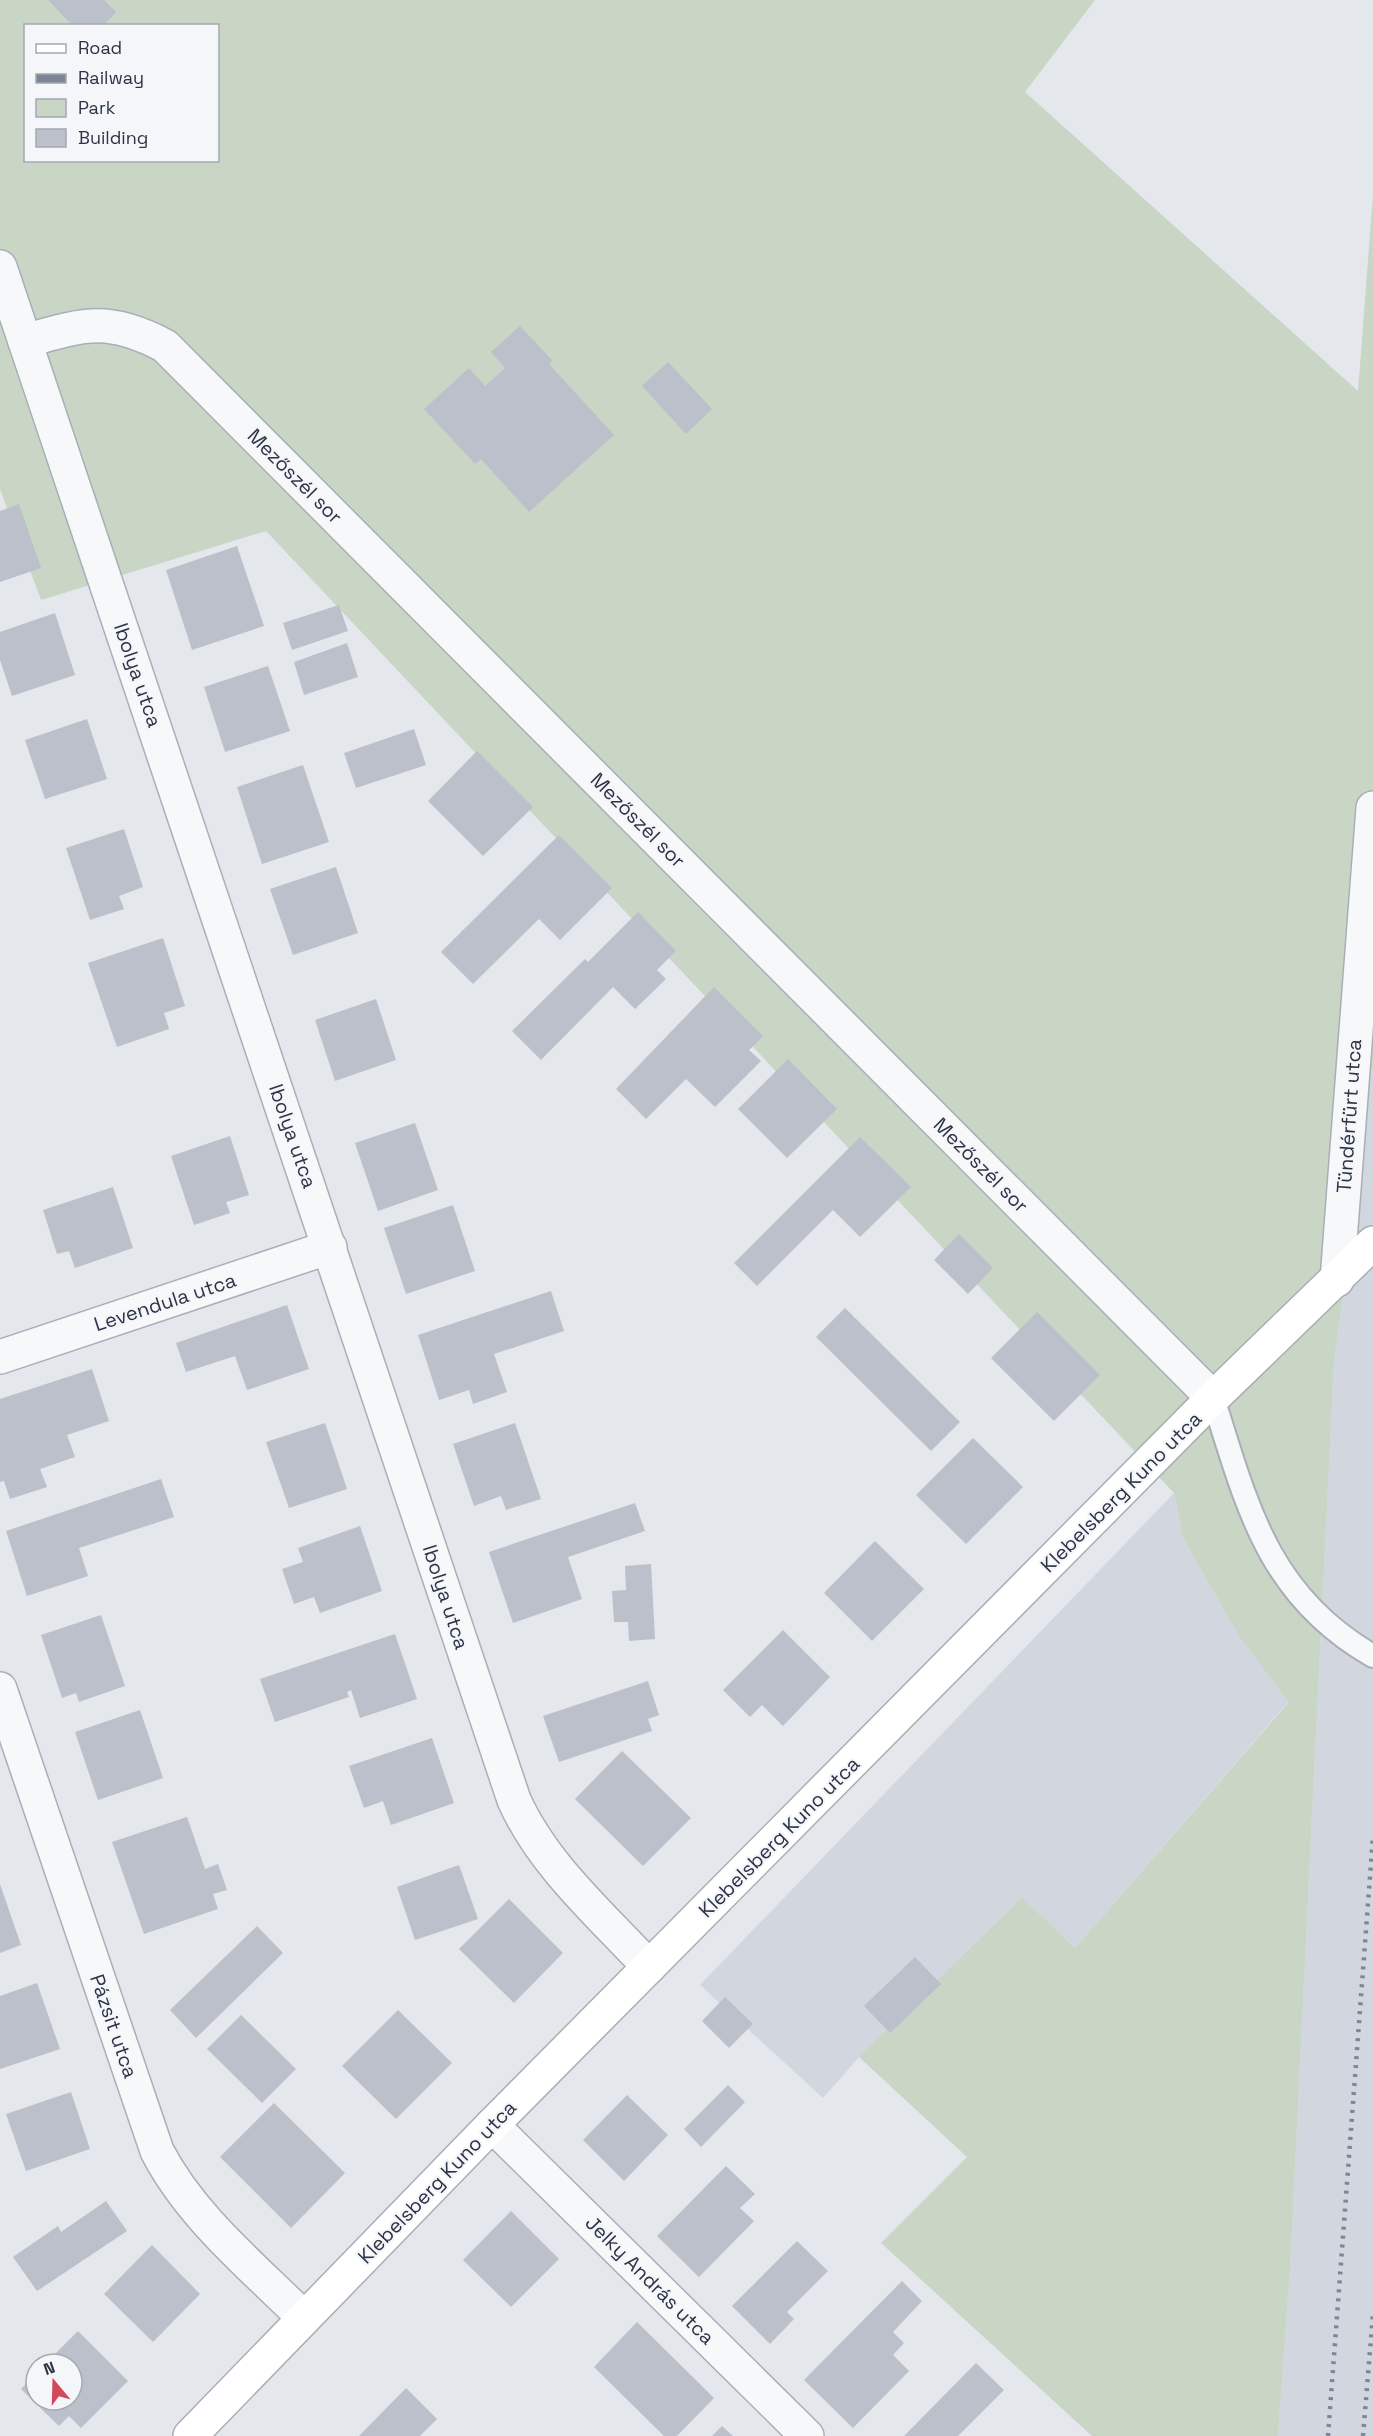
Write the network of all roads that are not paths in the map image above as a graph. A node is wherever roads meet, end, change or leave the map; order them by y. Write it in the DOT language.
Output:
graph roads {
  1 [pos="0,267"];
  2 [pos="25,341"];
  3 [pos="1373,808"];
  4 [pos="1373,1243"];
  5 [pos="330,1247"];
  6 [pos="1337,1280"];
  7 [pos="0,1357"];
  8 [pos="1213,1398"];
  9 [pos="1373,1656"];
  10 [pos="0,1689"];
  11 [pos="649,1968"];
  12 [pos="492,2125"];
  13 [pos="304,2318"];
  14 [pos="190,2436"];
  15 [pos="807,2436"];
  1 -- 2 [label="street, Ibolya utca"];
  2 -- 5 [label="street, Ibolya utca"];
  2 -- 8 [label="street, Mezőszél sor"];
  3 -- 6 [label="street, Tündérfürt utca"];
  4 -- 6 [label="street, Klebelsberg Kuno utca"];
  5 -- 7 [label="street, Levendula utca"];
  5 -- 11 [label="street, Ibolya utca"];
  6 -- 8 [label="street, Klebelsberg Kuno utca"];
  8 -- 9 [label="lane"];
  8 -- 11 [label="street, Klebelsberg Kuno utca"];
  10 -- 13 [label="street, Pázsit utca"];
  11 -- 12 [label="street, Klebelsberg Kuno utca"];
  12 -- 13 [label="street, Klebelsberg Kuno utca"];
  12 -- 15 [label="street, Jelky András utca"];
  13 -- 14 [label="street, Klebelsberg Kuno utca"];
}
